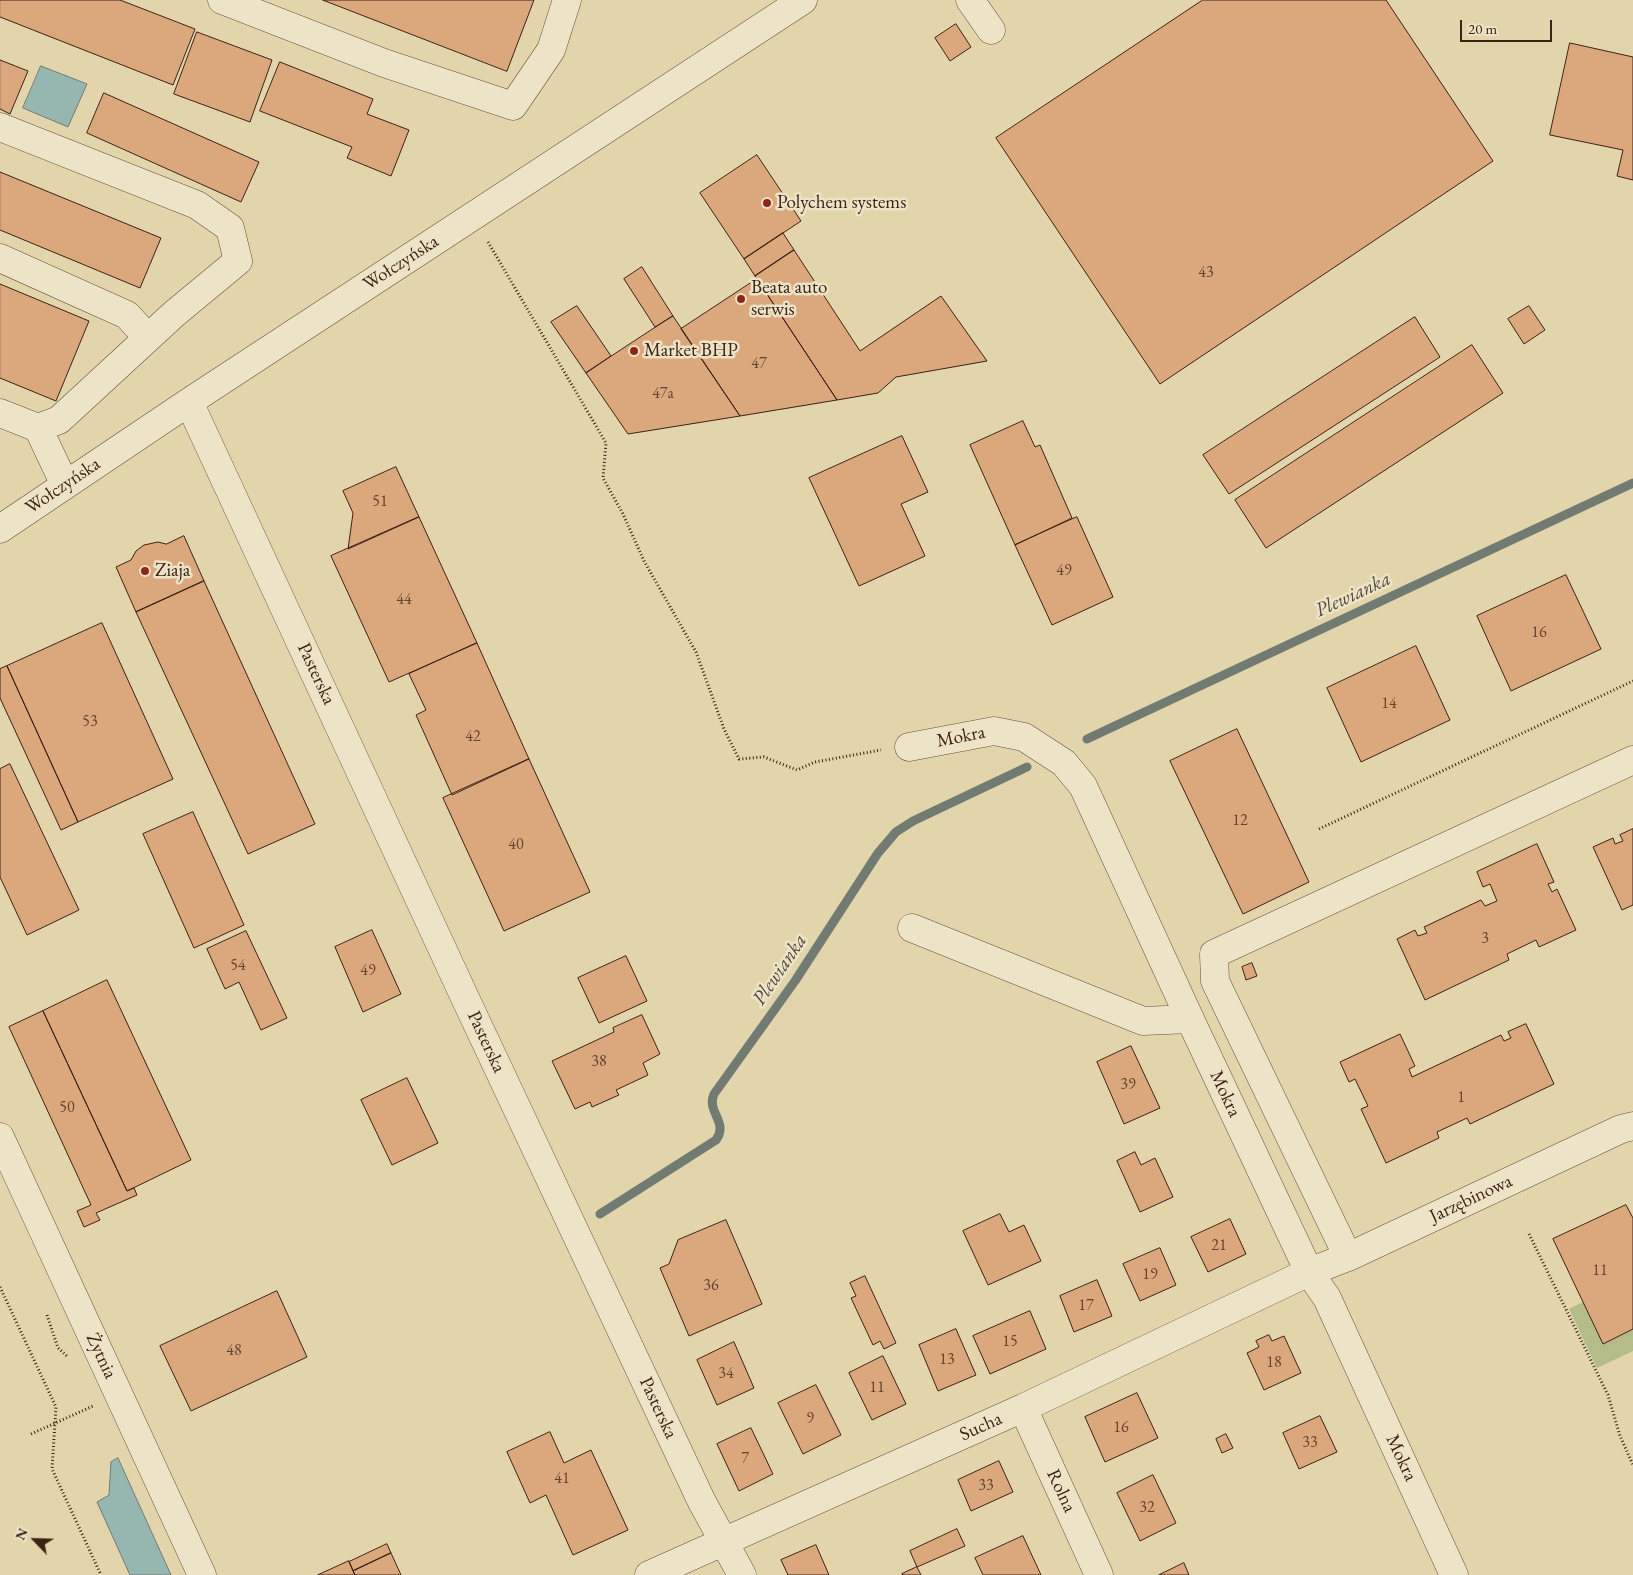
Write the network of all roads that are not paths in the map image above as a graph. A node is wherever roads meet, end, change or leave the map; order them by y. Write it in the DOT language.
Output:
graph roads {
  1 [pos="222,0"];
  2 [pos="568,0"];
  3 [pos="803,0"];
  4 [pos="970,0"];
  5 [pos="991,30"];
  6 [pos="0,127"];
  7 [pos="0,258"];
  8 [pos="148,338"];
  9 [pos="189,402"];
  10 [pos="0,413"];
  11 [pos="38,428"];
  12 [pos="65,484"];
  13 [pos="0,529"];
  14 [pos="909,747"];
  15 [pos="1633,760"];
  16 [pos="912,928"];
  17 [pos="1190,1019"];
  18 [pos="1633,1126"];
  19 [pos="0,1138"];
  20 [pos="1348,1256"];
  21 [pos="1309,1272"];
  22 [pos="1023,1408"];
  23 [pos="724,1541"];
  24 [pos="202,1575"];
  25 [pos="649,1575"];
  26 [pos="742,1575"];
  27 [pos="1099,1575"];
  28 [pos="1454,1575"];
  1 -- 2 [label="street"];
  3 -- 9 [label="street, Wołczyńska"];
  4 -- 5 [label="street"];
  6 -- 8 [label="street"];
  7 -- 8 [label="street"];
  8 -- 11 [label="street"];
  9 -- 12 [label="street, Wołczyńska"];
  9 -- 23 [label="street, Pasterska"];
  10 -- 11 [label="street"];
  11 -- 12 [label="street"];
  12 -- 13 [label="street, Wołczyńska"];
  14 -- 17 [label="street, Mokra"];
  15 -- 20 [label="street"];
  16 -- 17 [label="street"];
  17 -- 21 [label="street, Mokra"];
  18 -- 20 [label="street, Jarzębinowa"];
  19 -- 24 [label="street, Żytnia"];
  20 -- 21 [label="street, Jarzębinowa"];
  21 -- 22 [label="street, Sucha"];
  21 -- 28 [label="street, Mokra"];
  22 -- 23 [label="street, Sucha"];
  22 -- 27 [label="street, Rolna"];
  23 -- 25 [label="street, Sucha"];
  23 -- 26 [label="street, Pasterska"];
}
